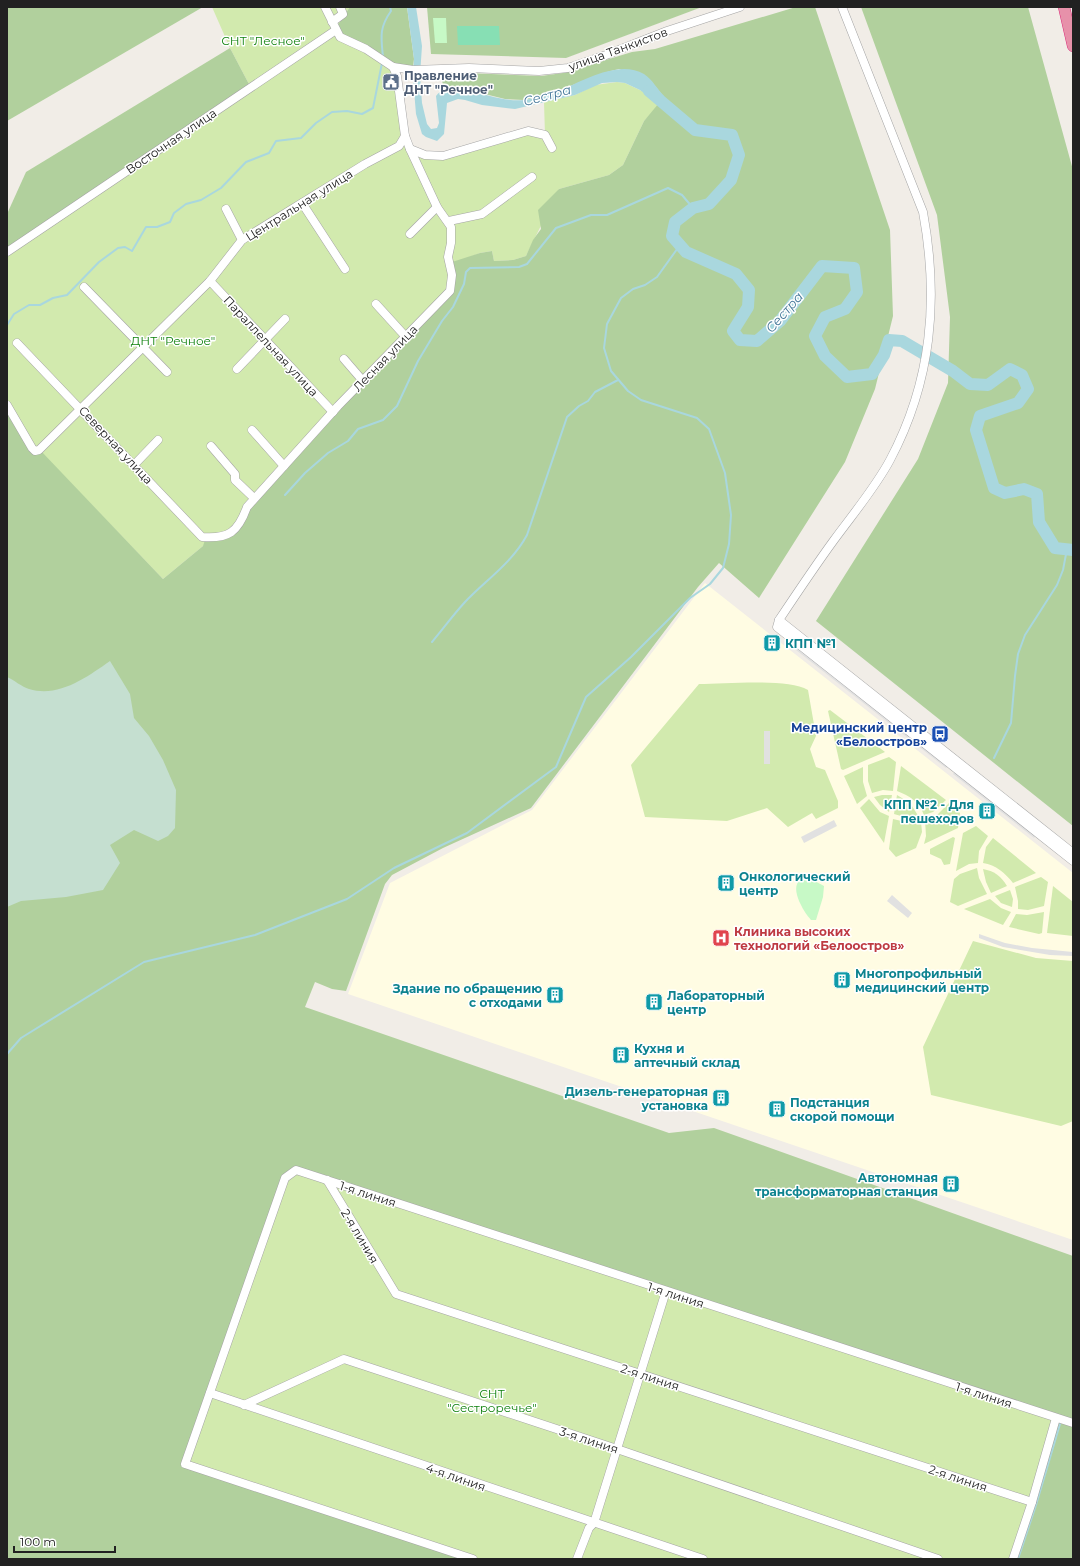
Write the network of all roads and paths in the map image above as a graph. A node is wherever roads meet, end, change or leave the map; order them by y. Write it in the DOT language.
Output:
graph roads {
  1 [pos="325,7"];
  2 [pos="340,7"];
  3 [pos="740,7"];
  4 [pos="842,7"];
  5 [pos="1064,7"];
  6 [pos="332,22"];
  7 [pos="336,30"];
  8 [pos="1073,46"];
  9 [pos="393,66"];
  10 [pos="405,136"];
  11 [pos="552,148"];
  12 [pos="410,149"];
  13 [pos="532,177"];
  14 [pos="302,203"];
  15 [pos="437,207"];
  16 [pos="226,209"];
  17 [pos="448,221"];
  18 [pos="410,234"];
  19 [pos="242,240"];
  20 [pos="7,252"];
  21 [pos="345,269"];
  22 [pos="210,281"];
  23 [pos="84,287"];
  24 [pos="376,304"];
  25 [pos="285,319"];
  26 [pos="406,337"];
  27 [pos="265,340"];
  28 [pos="17,343"];
  29 [pos="144,347"];
  30 [pos="344,359"];
  31 [pos="237,369"];
  32 [pos="167,372"];
  33 [pos="363,381"];
  34 [pos="7,405"];
  35 [pos="81,409"];
  36 [pos="333,412"];
  37 [pos="252,430"];
  38 [pos="158,440"];
  39 [pos="211,446"];
  40 [pos="134,465"];
  41 [pos="284,466"];
  42 [pos="254,498"];
  43 [pos="218,538"];
  44 [pos="779,620"];
  45 [pos="1073,853"];
  46 [pos="1073,861"];
  47 [pos="326,1180"];
  48 [pos="666,1291"];
  49 [pos="641,1374"];
  50 [pos="210,1393"];
  51 [pos="244,1405"];
  52 [pos="1056,1418"];
  53 [pos="1073,1423"];
  54 [pos="617,1449"];
  55 [pos="1032,1502"];
  56 [pos="594,1523"];
  57 [pos="473,1559"];
  58 [pos="577,1559"];
  59 [pos="703,1559"];
  60 [pos="938,1559"];
  61 [pos="1013,1559"];
  1 -- 6 [label="street"];
  2 -- 6 [label="street"];
  3 -- 9 [label="street, улица Танкистов"];
  4 -- 44 [label="street"];
  5 -- 8 [label="highway"];
  6 -- 7 [label="street"];
  7 -- 9 [label="street"];
  7 -- 20 [label="street, Восточная улица"];
  9 -- 10 [label="street, Лесная улица"];
  10 -- 12 [label="street, Лесная улица"];
  10 -- 14 [label="street, Центральная улица"];
  11 -- 12 [label="street"];
  12 -- 15 [label="street, Лесная улица"];
  13 -- 17 [label="street"];
  14 -- 19 [label="street, Центральная улица"];
  14 -- 21 [label="street"];
  15 -- 17 [label="street, Лесная улица"];
  15 -- 18 [label="street"];
  16 -- 19 [label="street"];
  17 -- 26 [label="street, Лесная улица"];
  19 -- 22 [label="street, Центральная улица"];
  22 -- 27 [label="street, Параллельная улица"];
  22 -- 29 [label="street, Центральная улица"];
  23 -- 29 [label="street"];
  24 -- 26 [label="street"];
  25 -- 27 [label="street"];
  26 -- 33 [label="street, Лесная улица"];
  27 -- 31 [label="street"];
  27 -- 36 [label="street, Параллельная улица"];
  28 -- 35 [label="street, Северная улица"];
  29 -- 32 [label="street"];
  29 -- 35 [label="street, Центральная улица"];
  30 -- 33 [label="street"];
  33 -- 36 [label="street, Лесная улица"];
  34 -- 35 [label="street, Центральная улица"];
  35 -- 40 [label="street, Северная улица"];
  36 -- 41 [label="street, Лесная улица"];
  37 -- 41 [label="street"];
  38 -- 40 [label="street"];
  39 -- 42 [label="street"];
  40 -- 43 [label="street, Северная улица"];
  41 -- 42 [label="street, Лесная улица"];
  42 -- 43 [label="street, Лесная улица"];
  44 -- 45 [label="street"];
  44 -- 46 [label="street"];
  47 -- 48 [label="street, 1-я линия"];
  47 -- 49 [label="street, 2-я линия"];
  47 -- 50 [label="street, 1-я линия"];
  48 -- 49 [label="street"];
  48 -- 52 [label="street, 1-я линия"];
  49 -- 54 [label="street"];
  49 -- 55 [label="street, 2-я линия"];
  50 -- 51 [label="street, 4-я линия"];
  50 -- 57 [label="street"];
  51 -- 54 [label="street, 3-я линия"];
  51 -- 56 [label="street, 4-я линия"];
  52 -- 53 [label="street, 1-я линия"];
  52 -- 55 [label="street"];
  54 -- 56 [label="street"];
  54 -- 60 [label="street, 3-я линия"];
  55 -- 61 [label="street"];
  56 -- 58 [label="street"];
  56 -- 59 [label="street, 4-я линия"];
}
